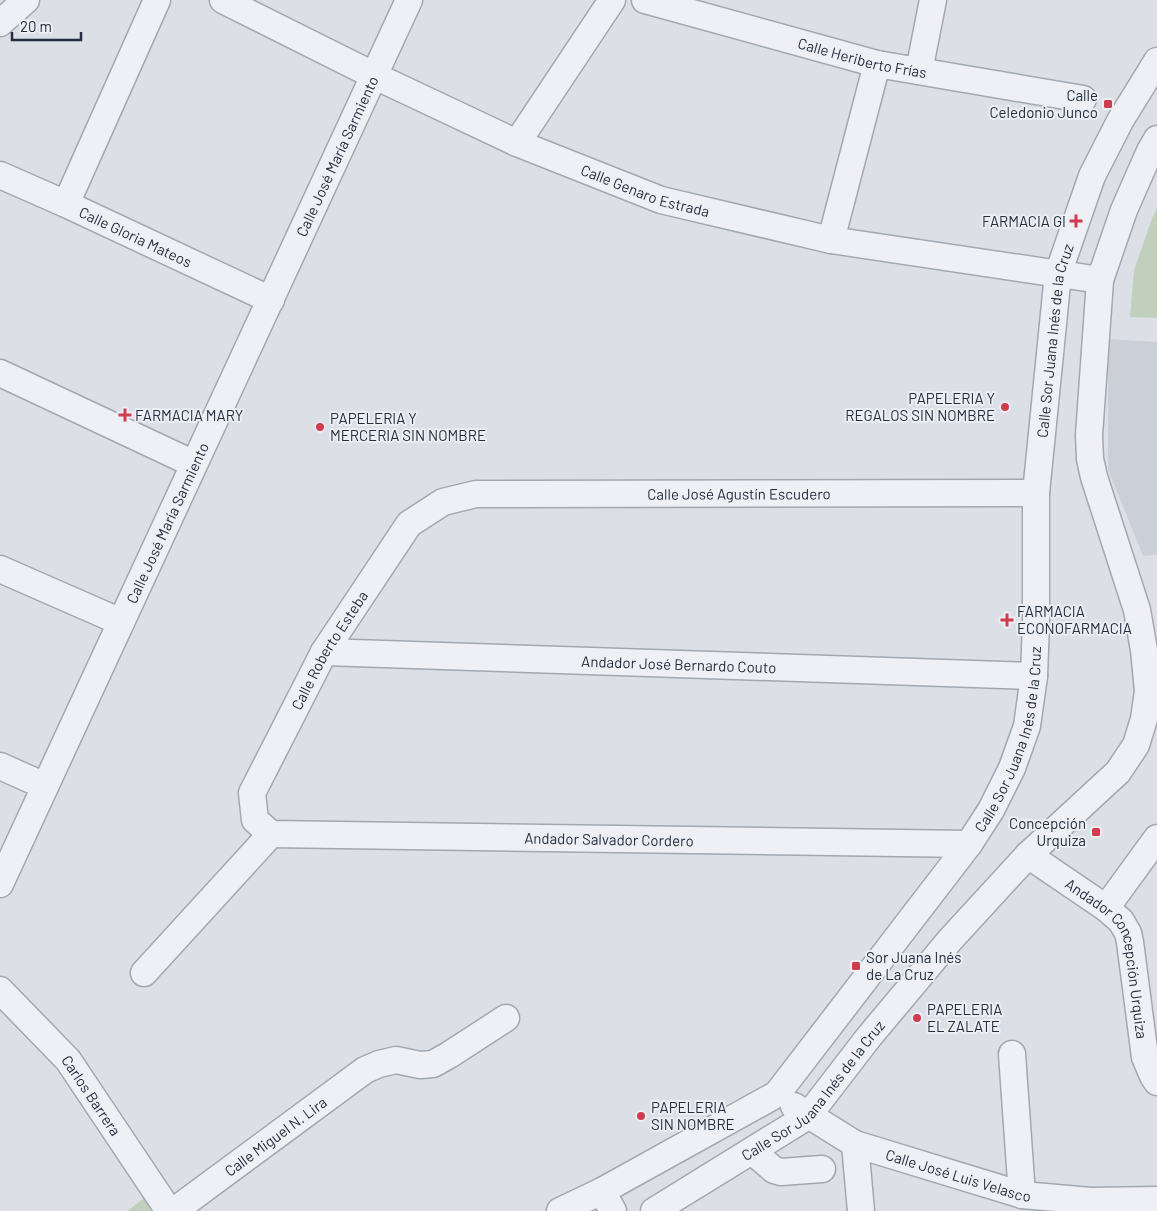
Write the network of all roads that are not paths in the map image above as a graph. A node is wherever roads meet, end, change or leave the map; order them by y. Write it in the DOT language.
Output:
graph roads {
  1 [pos="26,0"];
  2 [pos="157,0"];
  3 [pos="222,0"];
  4 [pos="410,0"];
  5 [pos="612,0"];
  6 [pos="645,0"];
  7 [pos="933,0"];
  8 [pos="0,23"];
  9 [pos="1157,62"];
  10 [pos="877,64"];
  11 [pos="918,71"];
  12 [pos="375,76"];
  13 [pos="1084,99"];
  14 [pos="518,143"];
  15 [pos="1155,148"];
  16 [pos="0,175"];
  17 [pos="66,204"];
  18 [pos="832,240"];
  19 [pos="1058,274"];
  20 [pos="1100,280"];
  21 [pos="271,300"];
  22 [pos="0,373"];
  23 [pos="194,464"];
  24 [pos="1036,493"];
  25 [pos="443,502"];
  26 [pos="0,569"];
  27 [pos="121,622"];
  28 [pos="324,652"];
  29 [pos="1034,676"];
  30 [pos="0,766"];
  31 [pos="45,786"];
  32 [pos="263,827"];
  33 [pos="1157,838"];
  34 [pos="969,844"];
  35 [pos="1028,855"];
  36 [pos="0,884"];
  37 [pos="1106,908"];
  38 [pos="144,973"];
  39 [pos="0,990"];
  40 [pos="506,1018"];
  41 [pos="1012,1054"];
  42 [pos="1157,1082"];
  43 [pos="776,1094"];
  44 [pos="808,1116"];
  45 [pos="856,1144"];
  46 [pos="752,1150"];
  47 [pos="822,1169"];
  48 [pos="1022,1195"];
  49 [pos="607,1201"];
  50 [pos="1157,1202"];
  51 [pos="169,1211"];
  52 [pos="174,1211"];
  53 [pos="560,1211"];
  54 [pos="654,1211"];
  55 [pos="861,1211"];
  1 -- 8 [label="street"];
  2 -- 17 [label="street"];
  3 -- 12 [label="street, Calle Genaro Estrada"];
  4 -- 12 [label="street, Calle José María Sarmiento"];
  5 -- 14 [label="street"];
  6 -- 10 [label="street, Calle Heriberto Frías"];
  7 -- 11 [label="street"];
  9 -- 19 [label="street, Calle Sor Juana Inés de la Cruz"];
  10 -- 11 [label="street, Calle Heriberto Frías"];
  10 -- 18 [label="street"];
  11 -- 13 [label="street, Calle Heriberto Frías"];
  12 -- 14 [label="street, Calle Genaro Estrada"];
  12 -- 21 [label="street, Calle José María Sarmiento"];
  14 -- 18 [label="street, Calle Genaro Estrada"];
  15 -- 20 [label="street, Calle Sor Juana Inés de la Cruz"];
  16 -- 17 [label="street, Calle Gloria Mateos"];
  17 -- 21 [label="street, Calle Gloria Mateos"];
  18 -- 19 [label="street, Calle Genaro Estrada"];
  19 -- 20 [label="street, Calle Genaro Estrada"];
  19 -- 24 [label="street, Calle Sor Juana Inés de la Cruz"];
  20 -- 35 [label="street, Calle Sor Juana Inés de la Cruz"];
  21 -- 23 [label="street, Calle José María Sarmiento"];
  22 -- 23 [label="street"];
  23 -- 27 [label="street, Calle José María Sarmiento"];
  24 -- 25 [label="street, Calle José Agustín Escudero"];
  24 -- 29 [label="street, Calle Sor Juana Inés de la Cruz"];
  25 -- 28 [label="street, Calle Roberto Esteba"];
  26 -- 27 [label="street"];
  27 -- 31 [label="street, Calle José María Sarmiento"];
  28 -- 29 [label="street, Andador José Bernardo Couto"];
  28 -- 32 [label="street, Calle Roberto Esteba"];
  29 -- 34 [label="street, Calle Sor Juana Inés de la Cruz"];
  30 -- 31 [label="street"];
  31 -- 36 [label="street, Calle José María Sarmiento"];
  32 -- 34 [label="street, Andador Salvador Cordero"];
  32 -- 38 [label="street"];
  33 -- 37 [label="street"];
  34 -- 43 [label="street, Calle Sor Juana Inés de la Cruz"];
  35 -- 37 [label="street, Andador Concepción Urquiza"];
  35 -- 44 [label="street, Calle Sor Juana Inés de la Cruz"];
  37 -- 42 [label="street, Andador Concepción Urquiza"];
  39 -- 51 [label="street, Carlos Barrera"];
  40 -- 52 [label="street, Calle Miguel N. Lira"];
  41 -- 48 [label="street"];
  43 -- 44 [label="street, Calle José Luis Velasco"];
  43 -- 49 [label="street, Calle Sor Juana Inés de la Cruz"];
  44 -- 45 [label="street, Calle José Luis Velasco"];
  44 -- 46 [label="street, Calle Sor Juana Inés de la Cruz"];
  45 -- 48 [label="street, Calle José Luis Velasco"];
  45 -- 55 [label="street"];
  46 -- 47 [label="street"];
  46 -- 54 [label="street, Calle Sor Juana Inés de la Cruz"];
  48 -- 50 [label="street, Calle José Luis Velasco"];
  49 -- 53 [label="street, Calle Sor Juana Inés de la Cruz"];
}
